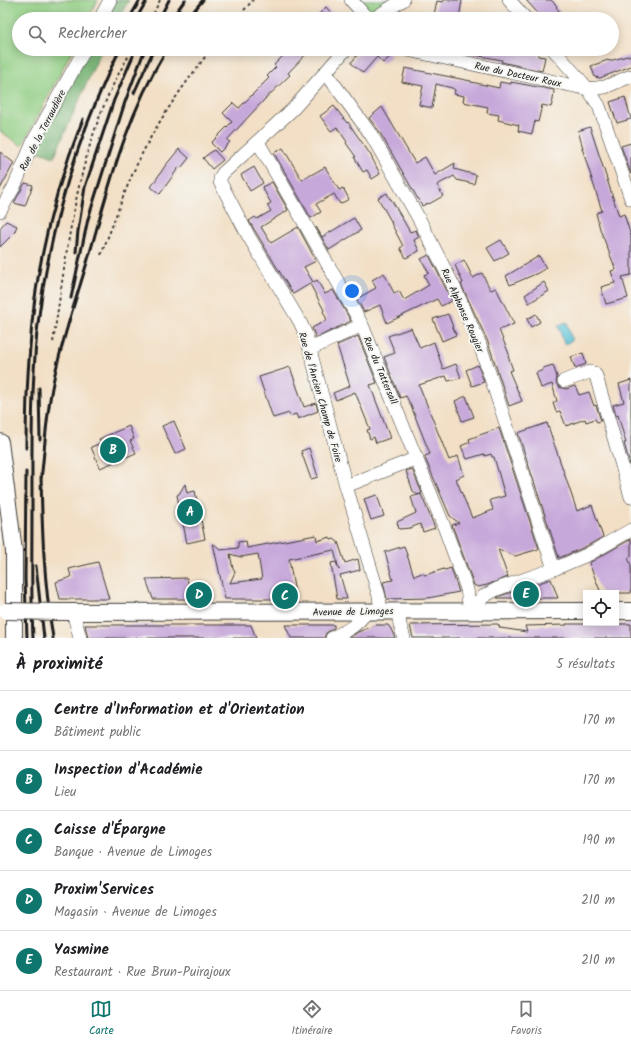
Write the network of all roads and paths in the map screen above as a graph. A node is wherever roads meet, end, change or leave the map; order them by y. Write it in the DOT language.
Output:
graph roads {
  1 [pos="110,0"];
  2 [pos="160,0"];
  3 [pos="253,0"];
  4 [pos="351,0"];
  5 [pos="403,0"];
  6 [pos="509,0"];
  7 [pos="104,12"];
  8 [pos="154,12"];
  9 [pos="242,12"];
  10 [pos="362,12"];
  11 [pos="384,12"];
  12 [pos="520,12"];
  13 [pos="81,56"];
  14 [pos="129,56"];
  15 [pos="205,56"];
  16 [pos="340,56"];
  17 [pos="435,56"];
  18 [pos="559,56"];
  19 [pos="326,73"];
  20 [pos="631,76"];
  21 [pos="588,89"];
  22 [pos="258,142"];
  23 [pos="631,199"];
  24 [pos="0,211"];
  25 [pos="101,255"];
  26 [pos="362,325"];
  27 [pos="53,342"];
  28 [pos="310,349"];
  29 [pos="564,381"];
  30 [pos="0,442"];
  31 [pos="417,458"];
  32 [pos="346,486"];
  33 [pos="631,497"];
  34 [pos="631,530"];
  35 [pos="554,569"];
  36 [pos="3,611"];
  37 [pos="374,611"];
  38 [pos="398,611"];
  39 [pos="470,611"];
  40 [pos="583,611"];
  41 [pos="619,611"];
  42 [pos="631,611"];
  43 [pos="66,612"];
  44 [pos="338,612"];
  45 [pos="338,635"];
  46 [pos="14,638"];
  47 [pos="80,638"];
  48 [pos="404,638"];
  1 -- 7 [label="street"];
  2 -- 8 [label="path"];
  3 -- 9 [label="path"];
  4 -- 10 [label="street"];
  5 -- 11 [label="street"];
  6 -- 12 [label="street"];
  13 -- 24 [label="street, Rue de la Terraudière"];
  14 -- 27 [label="path"];
  15 -- 25 [label="path"];
  16 -- 19 [label="street, Rue de l'Ancien Champ de Foire"];
  17 -- 21 [label="street, Rue du Docteur Roux"];
  18 -- 21 [label="street"];
  19 -- 22 [label="street, Rue de l'Ancien Champ de Foire"];
  19 -- 35 [label="street, Rue Alphonse Rougier"];
  20 -- 21 [label="street, Rue du Docteur Roux"];
  21 -- 23 [label="street"];
  22 -- 26 [label="street, Rue du Tattersall"];
  22 -- 28 [label="street, Rue de l'Ancien Champ de Foire"];
  26 -- 28 [label="street"];
  26 -- 31 [label="street, Rue du Tattersall"];
  28 -- 32 [label="street, Rue de l'Ancien Champ de Foire"];
  29 -- 33 [label="street"];
  30 -- 46 [label="main road"];
  31 -- 32 [label="street"];
  31 -- 39 [label="street, Rue du Tattersall"];
  32 -- 37 [label="street, Rue de l'Ancien Champ de Foire"];
  34 -- 35 [label="street"];
  35 -- 39 [label="street"];
  36 -- 43 [label="main road, Avenue de Limoges, bridge"];
  37 -- 38 [label="main road, Avenue de Limoges"];
  37 -- 44 [label="main road, Avenue de Limoges"];
  37 -- 45 [label="street"];
  38 -- 39 [label="main road, Avenue de Limoges"];
  38 -- 48 [label="street"];
  39 -- 40 [label="main road, Avenue de Limoges"];
  41 -- 42 [label="main road"];
  43 -- 44 [label="main road, Avenue de Limoges"];
  43 -- 47 [label="street"];
  44 -- 45 [label="street"];
}
